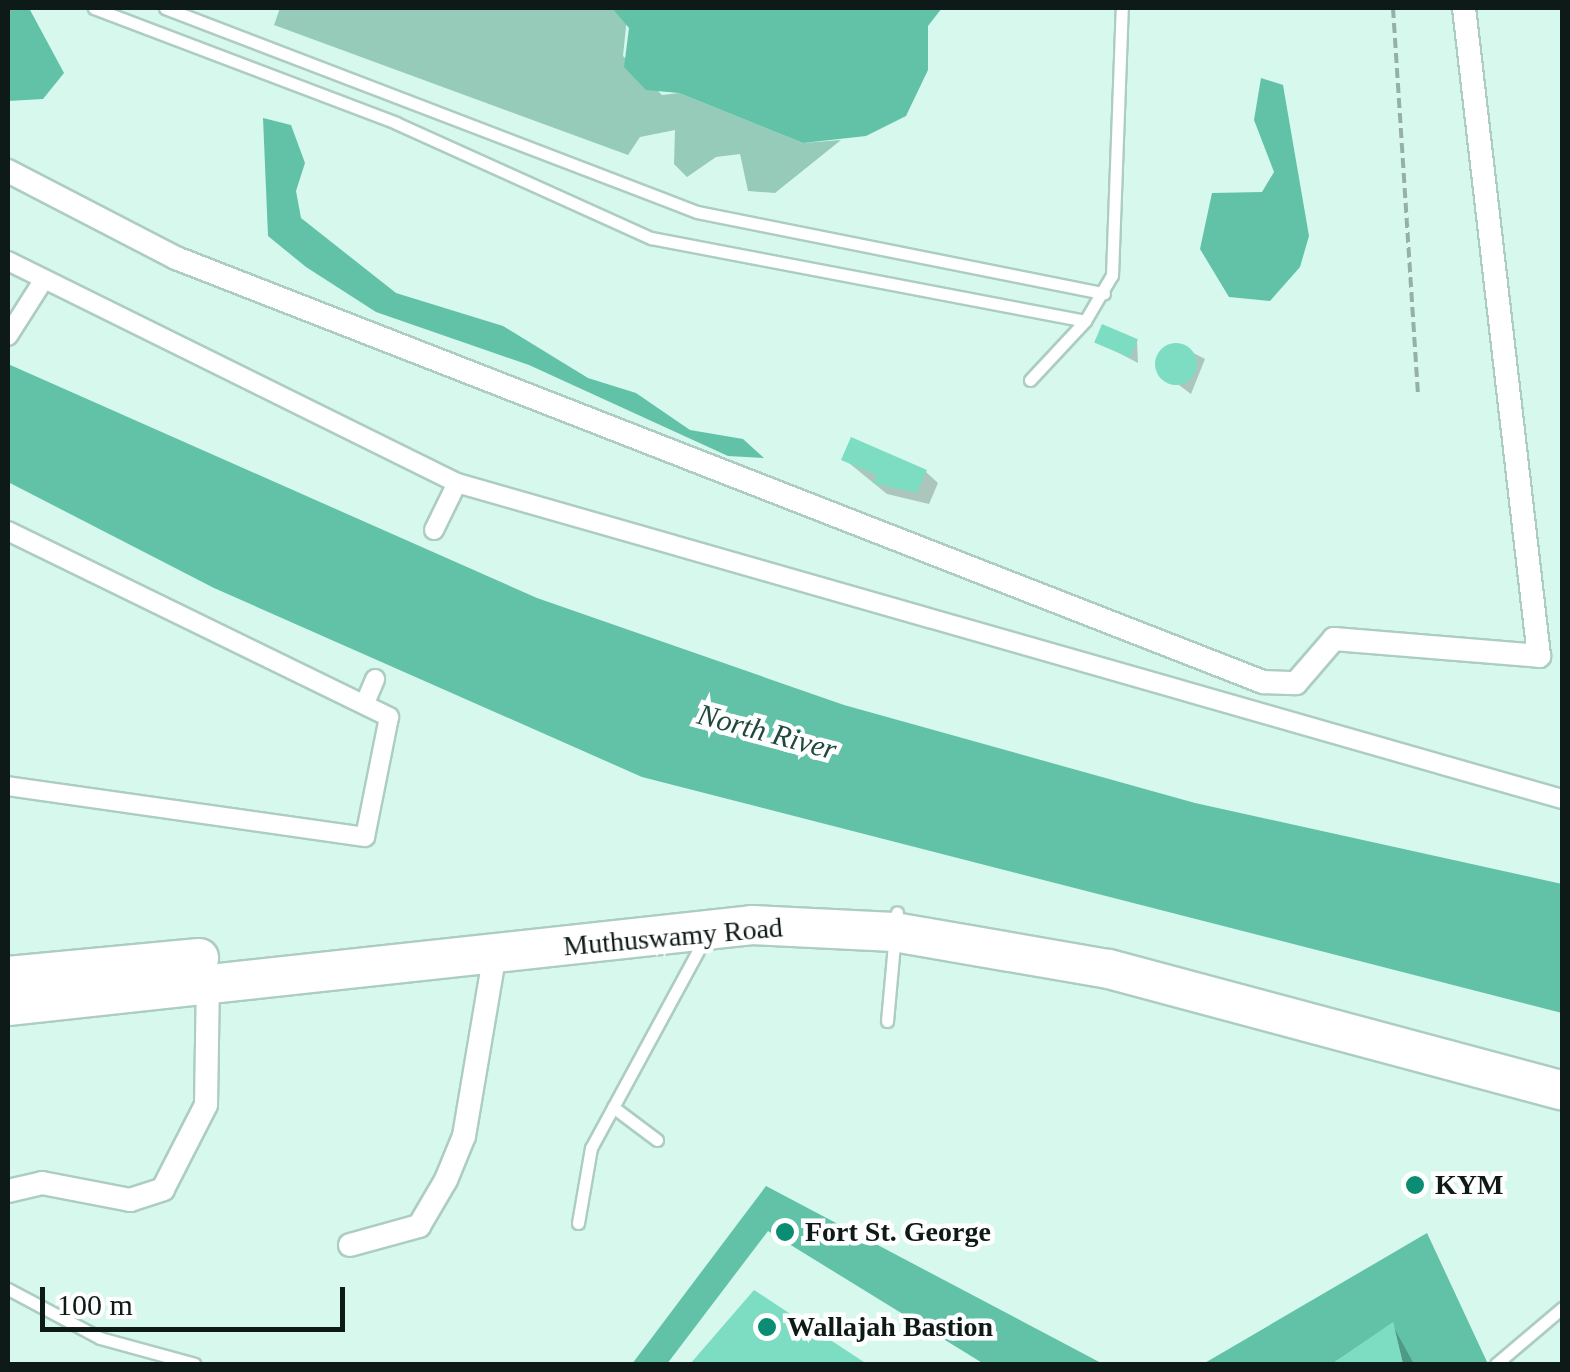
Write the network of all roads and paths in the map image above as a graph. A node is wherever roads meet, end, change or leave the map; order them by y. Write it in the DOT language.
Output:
graph roads {
  1 [pos="94,8"];
  2 [pos="165,8"];
  3 [pos="1122,8"];
  4 [pos="1392,8"];
  5 [pos="1464,8"];
  6 [pos="8,171"];
  7 [pos="8,261"];
  8 [pos="41,284"];
  9 [pos="1104,293"];
  10 [pos="1085,321"];
  11 [pos="8,336"];
  12 [pos="1030,380"];
  13 [pos="1418,393"];
  14 [pos="457,483"];
  15 [pos="8,530"];
  16 [pos="434,530"];
  17 [pos="375,679"];
  18 [pos="366,704"];
  19 [pos="8,786"];
  20 [pos="1562,800"];
  21 [pos="895,922"];
  22 [pos="710,930"];
  23 [pos="495,952"];
  24 [pos="8,976"];
  25 [pos="208,982"];
  26 [pos="8,1006"];
  27 [pos="888,1021"];
  28 [pos="1562,1068"];
  29 [pos="1562,1090"];
  30 [pos="614,1107"];
  31 [pos="658,1140"];
  32 [pos="8,1190"];
  33 [pos="578,1223"];
  34 [pos="350,1244"];
  35 [pos="8,1289"];
  36 [pos="1562,1308"];
  37 [pos="195,1364"];
  38 [pos="1496,1364"];
  1 -- 10 [label="lane"];
  2 -- 9 [label="lane"];
  3 -- 9 [label="lane"];
  4 -- 13 [label="path"];
  5 -- 6 [label="street"];
  7 -- 8 [label="street"];
  8 -- 11 [label="street"];
  8 -- 14 [label="street"];
  9 -- 10 [label="lane"];
  10 -- 12 [label="lane"];
  14 -- 16 [label="street"];
  14 -- 20 [label="street"];
  15 -- 18 [label="street"];
  17 -- 18 [label="street"];
  18 -- 19 [label="street"];
  21 -- 22 [label="main road, Muthuswamy Road"];
  21 -- 24 [label="main road, Muthuswamy Road"];
  21 -- 27 [label="lane"];
  21 -- 28 [label="main road, Muthuswamy Road"];
  21 -- 29 [label="main road, Muthuswamy Road"];
  22 -- 23 [label="main road, Muthuswamy Road"];
  22 -- 30 [label="lane"];
  23 -- 25 [label="main road, Muthuswamy Road"];
  23 -- 34 [label="street"];
  25 -- 26 [label="main road, Muthuswamy Road"];
  25 -- 32 [label="street"];
  30 -- 31 [label="lane"];
  30 -- 33 [label="lane"];
  35 -- 37 [label="lane"];
  36 -- 38 [label="lane"];
}
